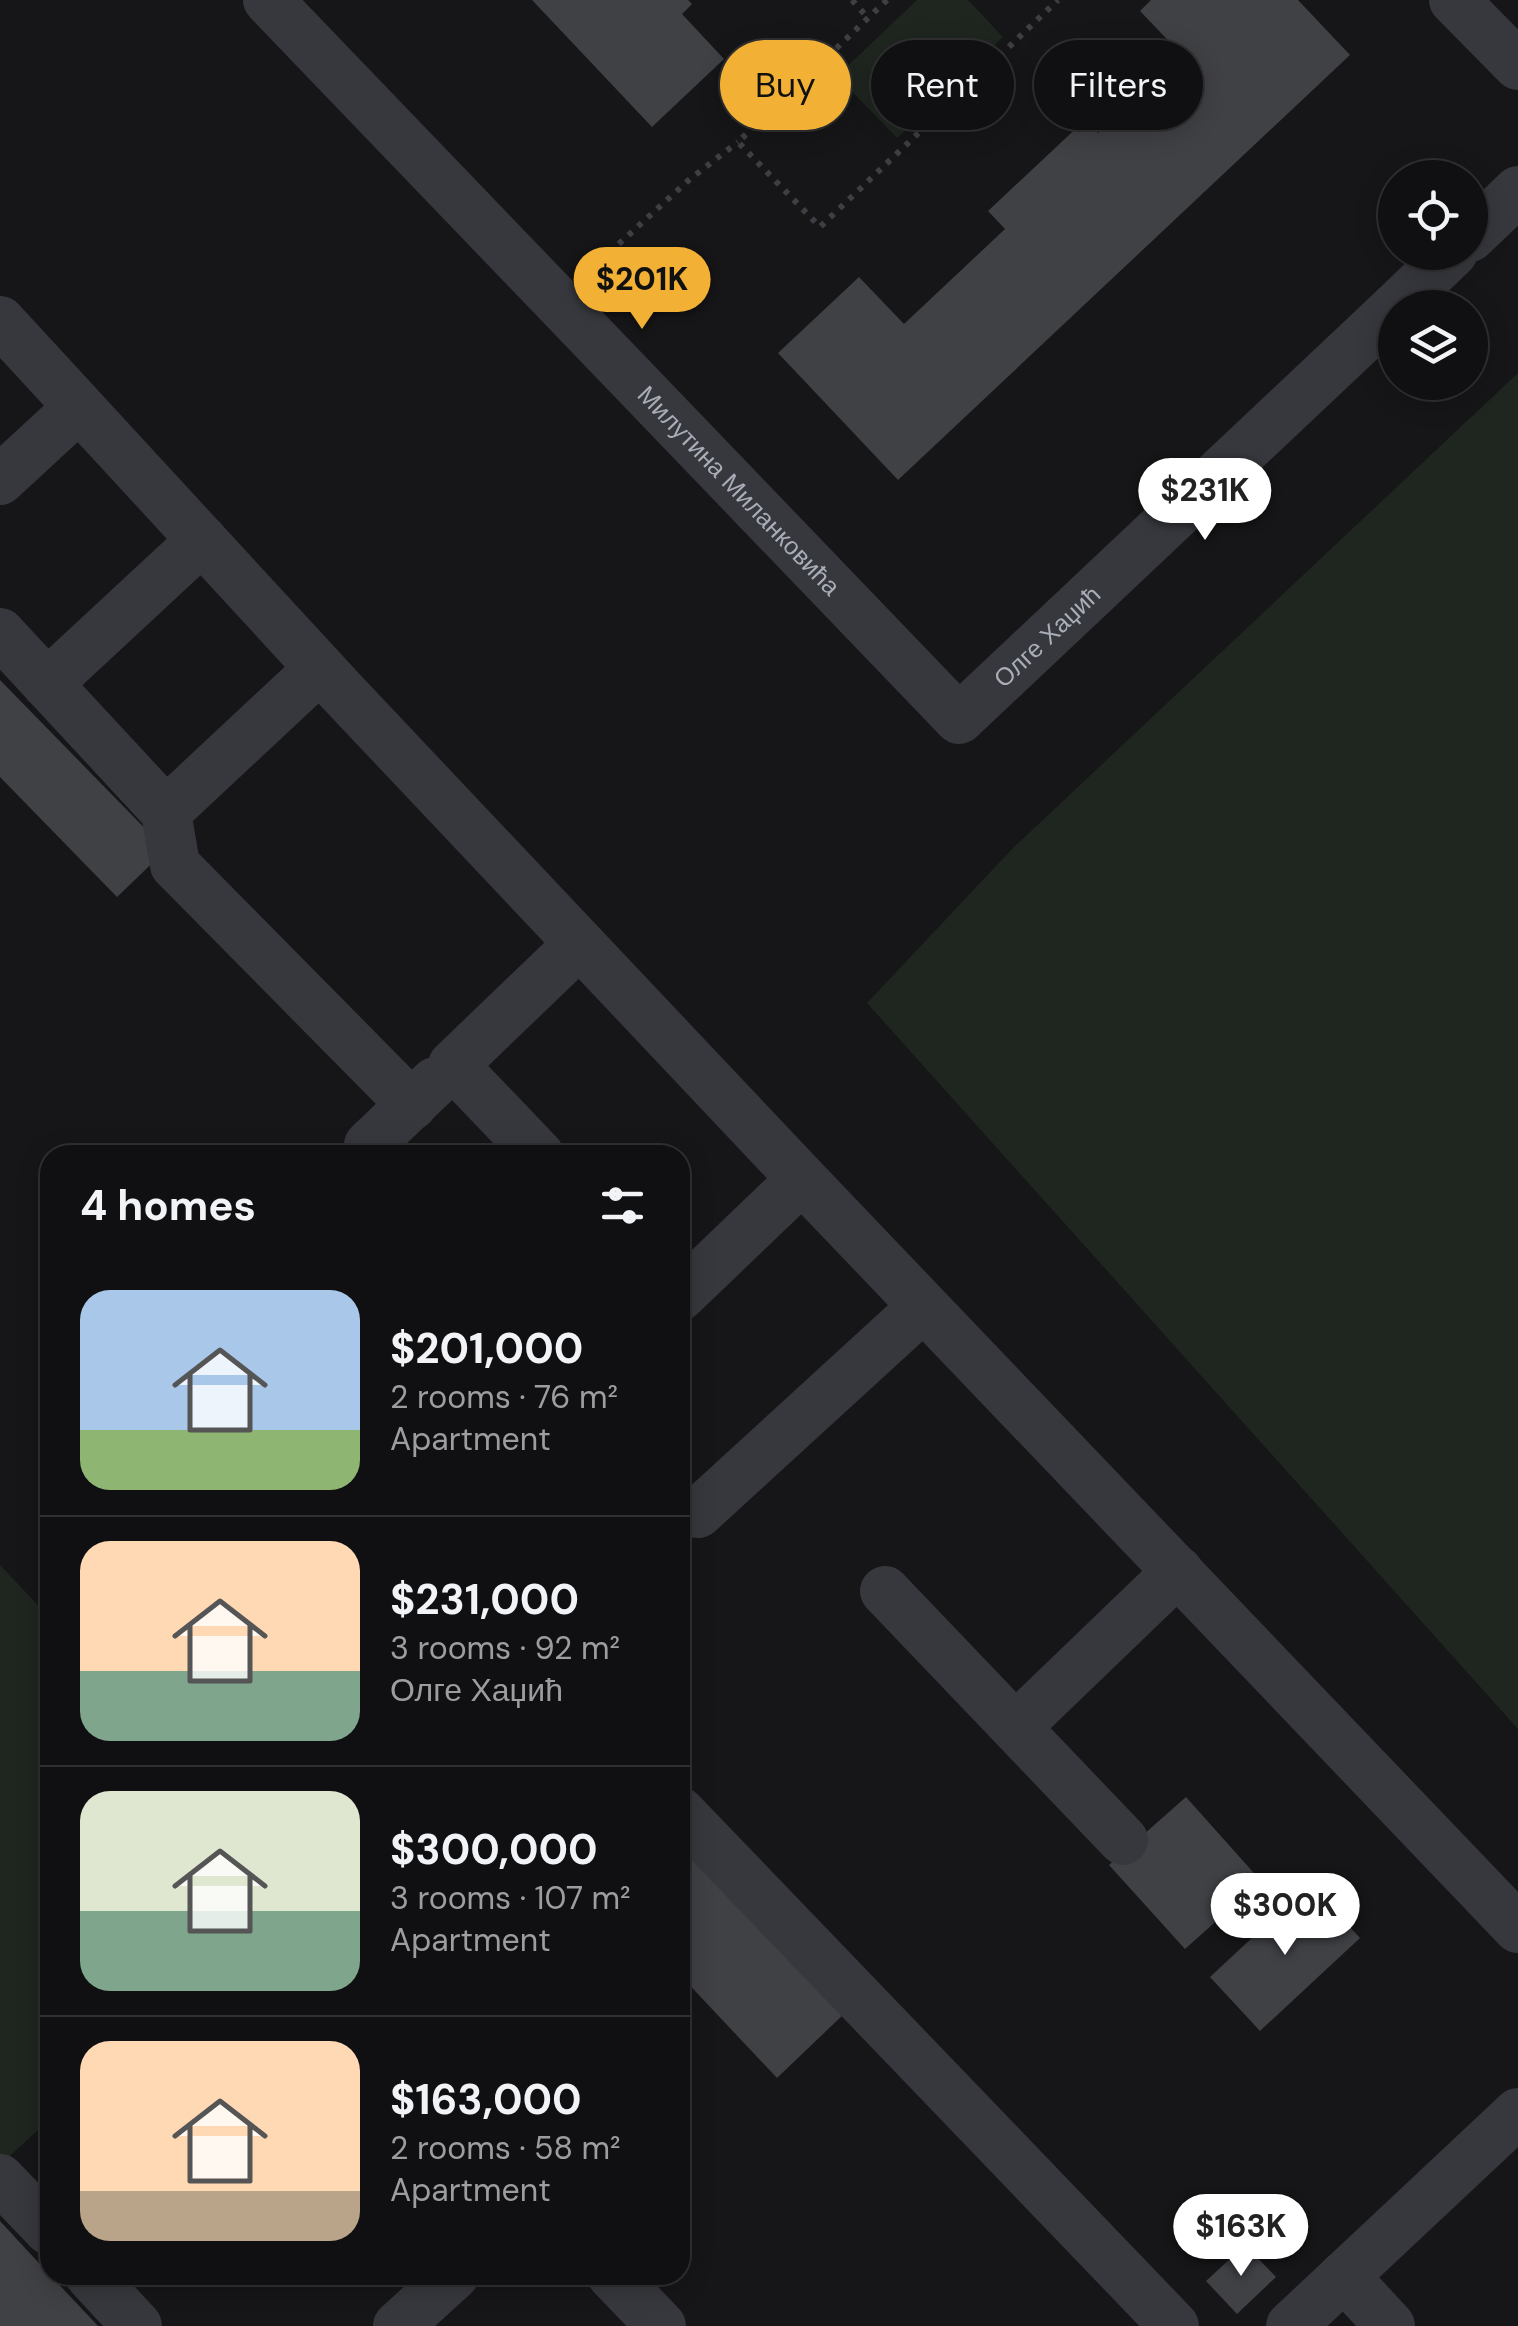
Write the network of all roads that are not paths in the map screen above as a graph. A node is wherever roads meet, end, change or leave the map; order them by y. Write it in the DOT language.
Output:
graph roads {
  1 [pos="268,0"];
  2 [pos="1454,0"];
  3 [pos="1518,65"];
  4 [pos="1518,191"];
  5 [pos="1488,220"];
  6 [pos="1434,270"];
  7 [pos="1414,290"];
  8 [pos="0,321"];
  9 [pos="1378,324"];
  10 [pos="79,406"];
  11 [pos="0,480"];
  12 [pos="202,540"];
  13 [pos="0,633"];
  14 [pos="320,668"];
  15 [pos="47,684"];
  16 [pos="960,720"];
  17 [pos="166,812"];
  18 [pos="580,944"];
  19 [pos="453,1065"];
  20 [pos="412,1105"];
  21 [pos="368,1145"];
  22 [pos="529,1145"];
  23 [pos="802,1180"];
  24 [pos="690,1286"];
  25 [pos="922,1307"];
  26 [pos="698,1513"];
  27 [pos="1178,1571"];
  28 [pos="886,1591"];
  29 [pos="1017,1726"];
  30 [pos="690,1822"];
  31 [pos="1123,1840"];
  32 [pos="1518,1928"];
  33 [pos="1518,2113"];
  34 [pos="0,2179"];
  35 [pos="40,2220"];
  36 [pos="1344,2276"];
  37 [pos="99,2285"];
  38 [pos="443,2285"];
  39 [pos="622,2285"];
  40 [pos="137,2326"];
  41 [pos="398,2326"];
  42 [pos="661,2326"];
  43 [pos="1174,2326"];
  44 [pos="1291,2326"];
  45 [pos="1390,2326"];
  1 -- 16 [label="street, Милутина Миланковића"];
  2 -- 3 [label="street"];
  4 -- 5 [label="street"];
  6 -- 7 [label="street, Олге Хаџић"];
  8 -- 10 [label="street"];
  9 -- 16 [label="street, Олге Хаџић"];
  10 -- 11 [label="street"];
  10 -- 12 [label="street"];
  12 -- 14 [label="street"];
  12 -- 15 [label="street"];
  13 -- 15 [label="street"];
  14 -- 17 [label="street"];
  14 -- 18 [label="street"];
  15 -- 17 [label="street"];
  17 -- 20 [label="street"];
  18 -- 19 [label="street"];
  18 -- 23 [label="street"];
  19 -- 20 [label="street"];
  19 -- 22 [label="street"];
  20 -- 21 [label="street"];
  23 -- 24 [label="street"];
  23 -- 25 [label="street"];
  25 -- 26 [label="street"];
  25 -- 27 [label="street"];
  27 -- 29 [label="street"];
  27 -- 32 [label="street"];
  28 -- 29 [label="street"];
  29 -- 31 [label="street"];
  30 -- 43 [label="street"];
  33 -- 36 [label="street"];
  34 -- 35 [label="street"];
  36 -- 44 [label="street"];
  36 -- 45 [label="street"];
  37 -- 40 [label="street"];
  38 -- 41 [label="street"];
  39 -- 42 [label="street"];
}
